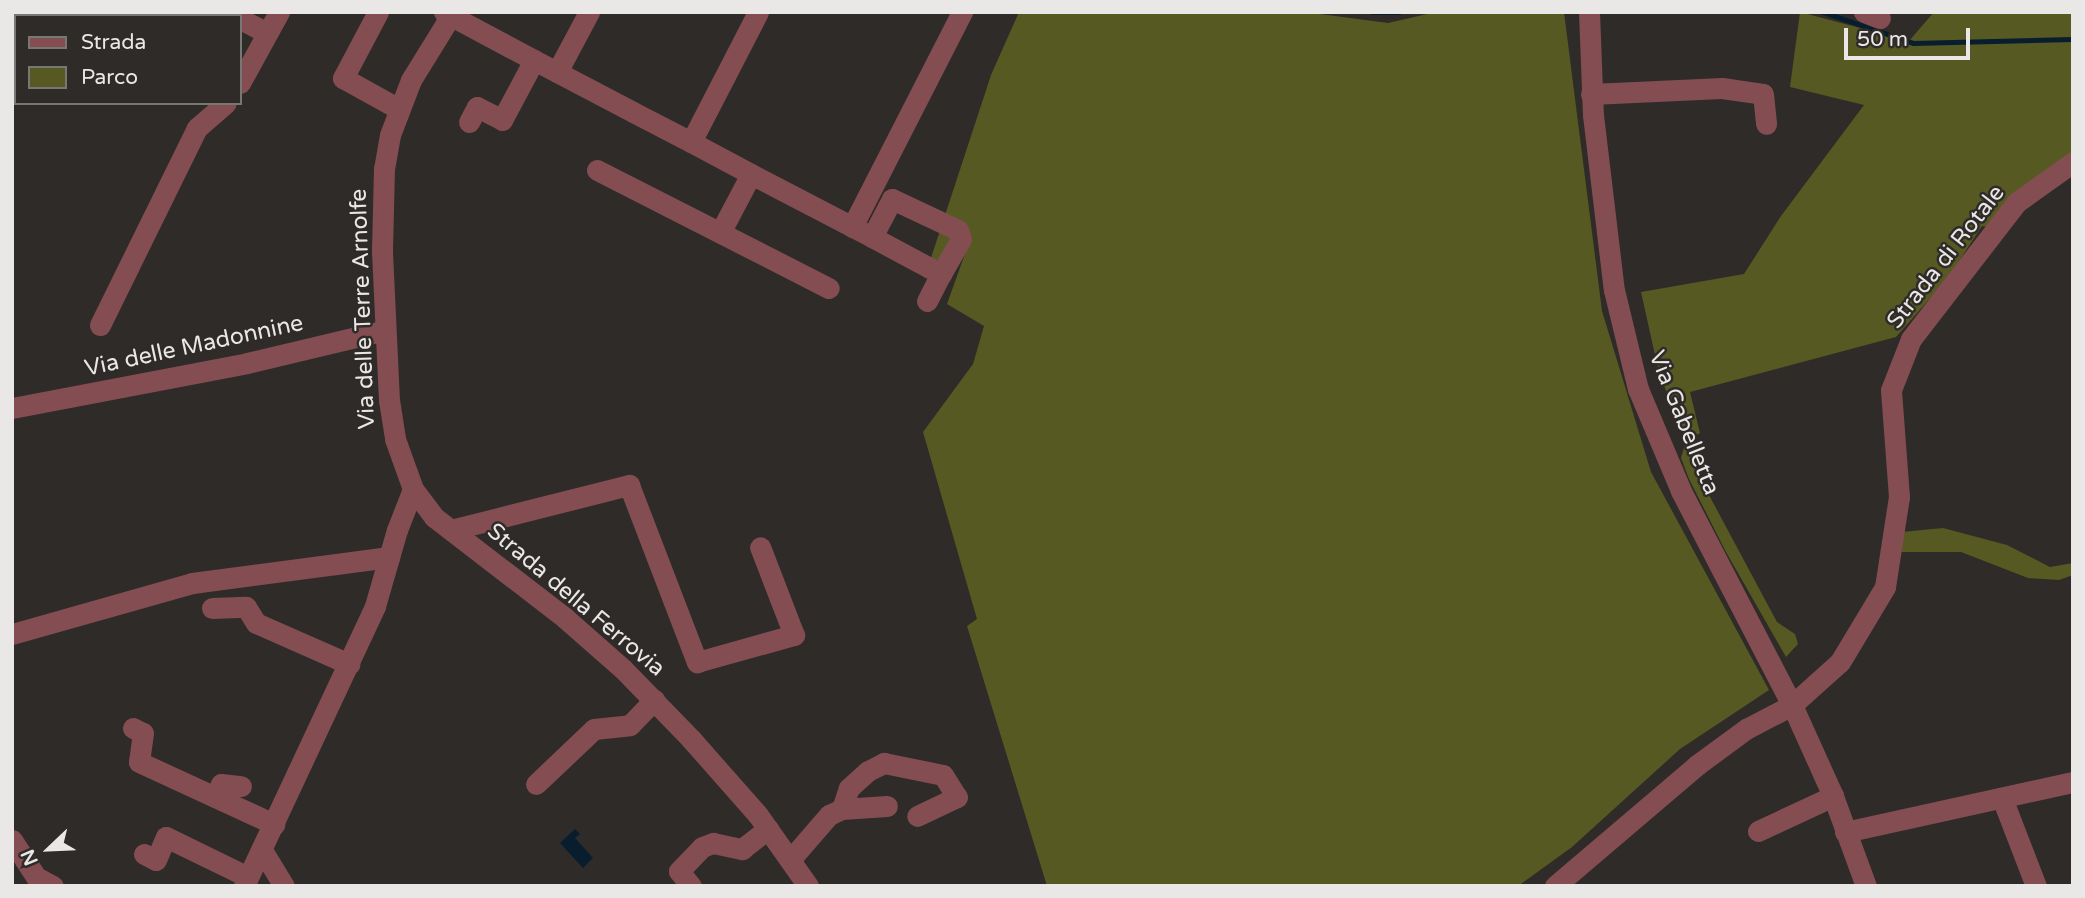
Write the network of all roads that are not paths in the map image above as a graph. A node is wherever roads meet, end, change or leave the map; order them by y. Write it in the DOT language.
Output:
graph roads {
  1 [pos="279,12"];
  2 [pos="378,12"];
  3 [pos="589,12"];
  4 [pos="758,12"];
  5 [pos="962,12"];
  6 [pos="1589,12"];
  7 [pos="449,13"];
  8 [pos="242,20"];
  9 [pos="267,33"];
  10 [pos="534,60"];
  11 [pos="557,72"];
  12 [pos="242,79"];
  13 [pos="1591,94"];
  14 [pos="224,105"];
  15 [pos="399,108"];
  16 [pos="469,122"];
  17 [pos="1766,124"];
  18 [pos="691,142"];
  19 [pos="2073,162"];
  20 [pos="597,170"];
  21 [pos="751,174"];
  22 [pos="852,227"];
  23 [pos="722,231"];
  24 [pos="872,237"];
  25 [pos="941,274"];
  26 [pos="830,288"];
  27 [pos="927,301"];
  28 [pos="100,325"];
  29 [pos="385,330"];
  30 [pos="12,408"];
  31 [pos="413,489"];
  32 [pos="442,524"];
  33 [pos="397,530"];
  34 [pos="760,547"];
  35 [pos="389,557"];
  36 [pos="212,608"];
  37 [pos="12,634"];
  38 [pos="349,664"];
  39 [pos="654,701"];
  40 [pos="1792,705"];
  41 [pos="133,728"];
  42 [pos="2073,782"];
  43 [pos="536,784"];
  44 [pos="241,786"];
  45 [pos="1833,796"];
  46 [pos="215,797"];
  47 [pos="2002,798"];
  48 [pos="887,806"];
  49 [pos="842,809"];
  50 [pos="917,816"];
  51 [pos="274,824"];
  52 [pos="768,829"];
  53 [pos="1758,831"];
  54 [pos="1845,832"];
  55 [pos="12,840"];
  56 [pos="262,850"];
  57 [pos="144,854"];
  58 [pos="790,860"];
  59 [pos="246,881"];
  60 [pos="53,886"];
  61 [pos="284,886"];
  62 [pos="691,886"];
  63 [pos="808,886"];
  64 [pos="1555,886"];
  65 [pos="1866,886"];
  66 [pos="2036,886"];
  1 -- 9 [label="street"];
  2 -- 15 [label="street"];
  3 -- 11 [label="street"];
  4 -- 18 [label="street"];
  5 -- 22 [label="street"];
  6 -- 13 [label="street, Via Gabelletta"];
  7 -- 10 [label="street"];
  7 -- 15 [label="street, Via delle Terre Arnolfe"];
  8 -- 9 [label="street"];
  9 -- 12 [label="street"];
  10 -- 11 [label="street"];
  10 -- 16 [label="street"];
  11 -- 18 [label="street"];
  13 -- 17 [label="street"];
  13 -- 40 [label="street, Via Gabelletta"];
  14 -- 28 [label="street"];
  15 -- 29 [label="street, Via delle Terre Arnolfe"];
  18 -- 21 [label="street"];
  19 -- 40 [label="street, Strada di Rotale"];
  20 -- 23 [label="street"];
  21 -- 22 [label="street"];
  21 -- 23 [label="street"];
  22 -- 24 [label="street"];
  23 -- 26 [label="street"];
  24 -- 25 [label="street"];
  24 -- 25 [label="street"];
  25 -- 27 [label="street"];
  29 -- 30 [label="street, Via delle Madonnine"];
  29 -- 31 [label="street, Via delle Terre Arnolfe"];
  31 -- 32 [label="street, Strada della Ferrovia"];
  31 -- 33 [label="street"];
  32 -- 33 [label="street"];
  32 -- 34 [label="street"];
  32 -- 39 [label="street, Strada della Ferrovia"];
  33 -- 35 [label="street"];
  35 -- 37 [label="street"];
  35 -- 38 [label="street"];
  36 -- 38 [label="street"];
  38 -- 51 [label="street"];
  39 -- 43 [label="street"];
  39 -- 52 [label="street, Strada della Ferrovia"];
  40 -- 45 [label="street, Via Gabelletta"];
  40 -- 64 [label="street"];
  41 -- 46 [label="street"];
  42 -- 47 [label="street"];
  44 -- 46 [label="street"];
  45 -- 53 [label="street"];
  45 -- 54 [label="street, Via Gabelletta"];
  46 -- 51 [label="street"];
  47 -- 54 [label="street"];
  47 -- 66 [label="street"];
  48 -- 49 [label="street"];
  49 -- 50 [label="street"];
  49 -- 58 [label="street"];
  51 -- 56 [label="street"];
  52 -- 58 [label="street, Strada della Ferrovia"];
  52 -- 62 [label="street"];
  54 -- 65 [label="street, Via Gabelletta"];
  55 -- 60 [label="street"];
  56 -- 59 [label="street"];
  56 -- 61 [label="street"];
  57 -- 59 [label="street"];
  58 -- 63 [label="street, Strada della Ferrovia"];
}
